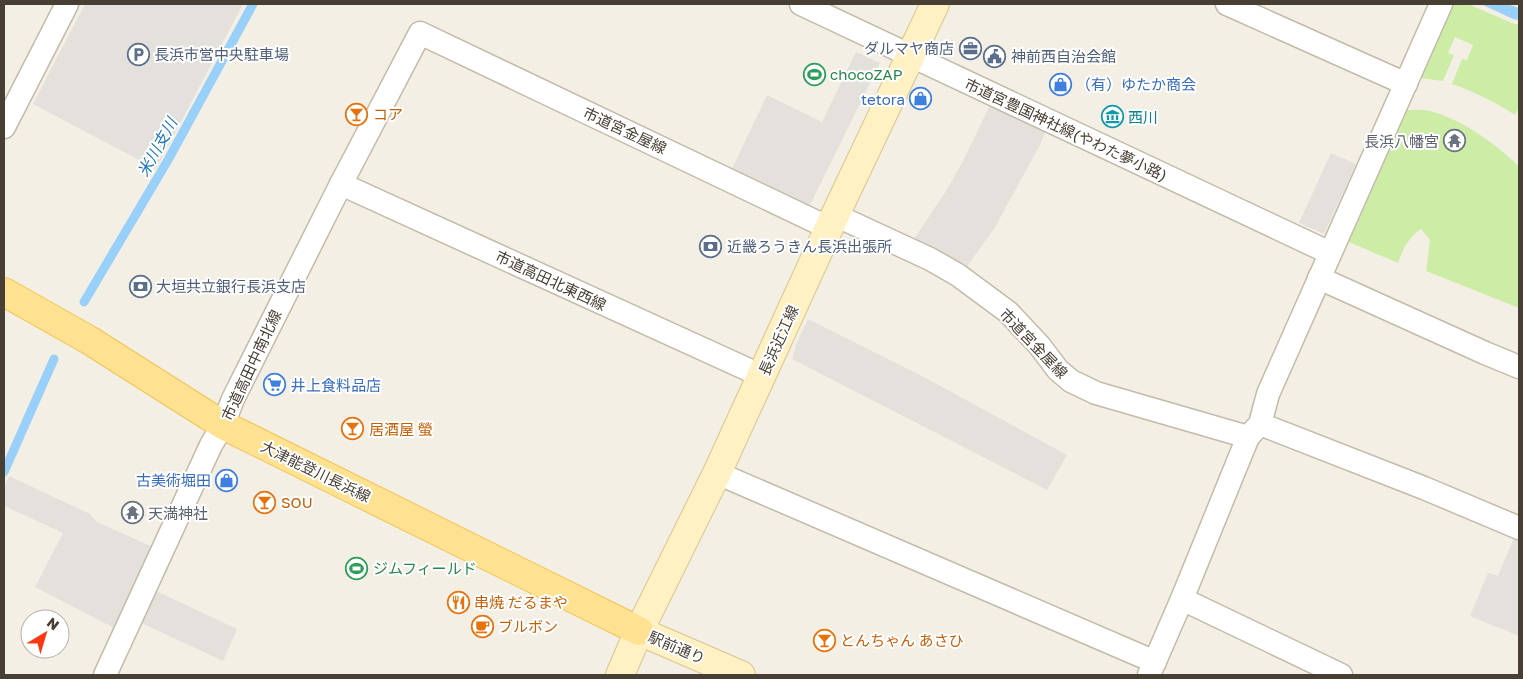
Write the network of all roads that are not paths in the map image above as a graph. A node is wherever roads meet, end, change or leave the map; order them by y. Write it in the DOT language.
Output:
graph roads {
  1 [pos="68,4"];
  2 [pos="801,4"];
  3 [pos="936,4"];
  4 [pos="1227,4"];
  5 [pos="1441,4"];
  6 [pos="420,33"];
  7 [pos="911,56"];
  8 [pos="1406,84"];
  9 [pos="4,127"];
  10 [pos="341,184"];
  11 [pos="832,221"];
  12 [pos="1330,253"];
  13 [pos="1319,278"];
  14 [pos="4,292"];
  15 [pos="1519,367"];
  16 [pos="762,376"];
  17 [pos="223,425"];
  18 [pos="1254,431"];
  19 [pos="717,473"];
  20 [pos="1519,528"];
  21 [pos="1182,599"];
  22 [pos="639,631"];
  23 [pos="1152,668"];
  24 [pos="106,675"];
  25 [pos="620,675"];
  26 [pos="741,675"];
  27 [pos="1341,675"];
  1 -- 9 [label="street"];
  2 -- 7 [label="street, 市道宮豊国神社線(やわた夢小路)"];
  3 -- 7 [label="main road, 長浜近江線"];
  4 -- 8 [label="street"];
  5 -- 8 [label="street"];
  6 -- 10 [label="street, 市道高田中南北線"];
  6 -- 11 [label="street, 市道宮金屋線"];
  7 -- 11 [label="main road, 長浜近江線"];
  7 -- 12 [label="street, 市道宮豊国神社線(やわた夢小路)"];
  8 -- 12 [label="street"];
  10 -- 16 [label="street, 市道高田北東西線"];
  10 -- 17 [label="street, 市道高田中南北線"];
  11 -- 16 [label="main road, 長浜近江線"];
  11 -- 18 [label="street, 市道宮金屋線"];
  12 -- 13 [label="street"];
  13 -- 15 [label="street"];
  13 -- 18 [label="street"];
  14 -- 17 [label="main road, 大津能登川長浜線"];
  16 -- 19 [label="main road, 長浜近江線"];
  17 -- 22 [label="main road, 大津能登川長浜線"];
  17 -- 24 [label="street, 市道高田中南北線"];
  18 -- 20 [label="street, 市道宮金屋線"];
  18 -- 21 [label="street"];
  19 -- 22 [label="main road, 長浜近江線"];
  19 -- 23 [label="street"];
  21 -- 23 [label="street"];
  21 -- 27 [label="street"];
  22 -- 25 [label="main road, 長浜近江線"];
  22 -- 26 [label="main road, 駅前通り"];
}
